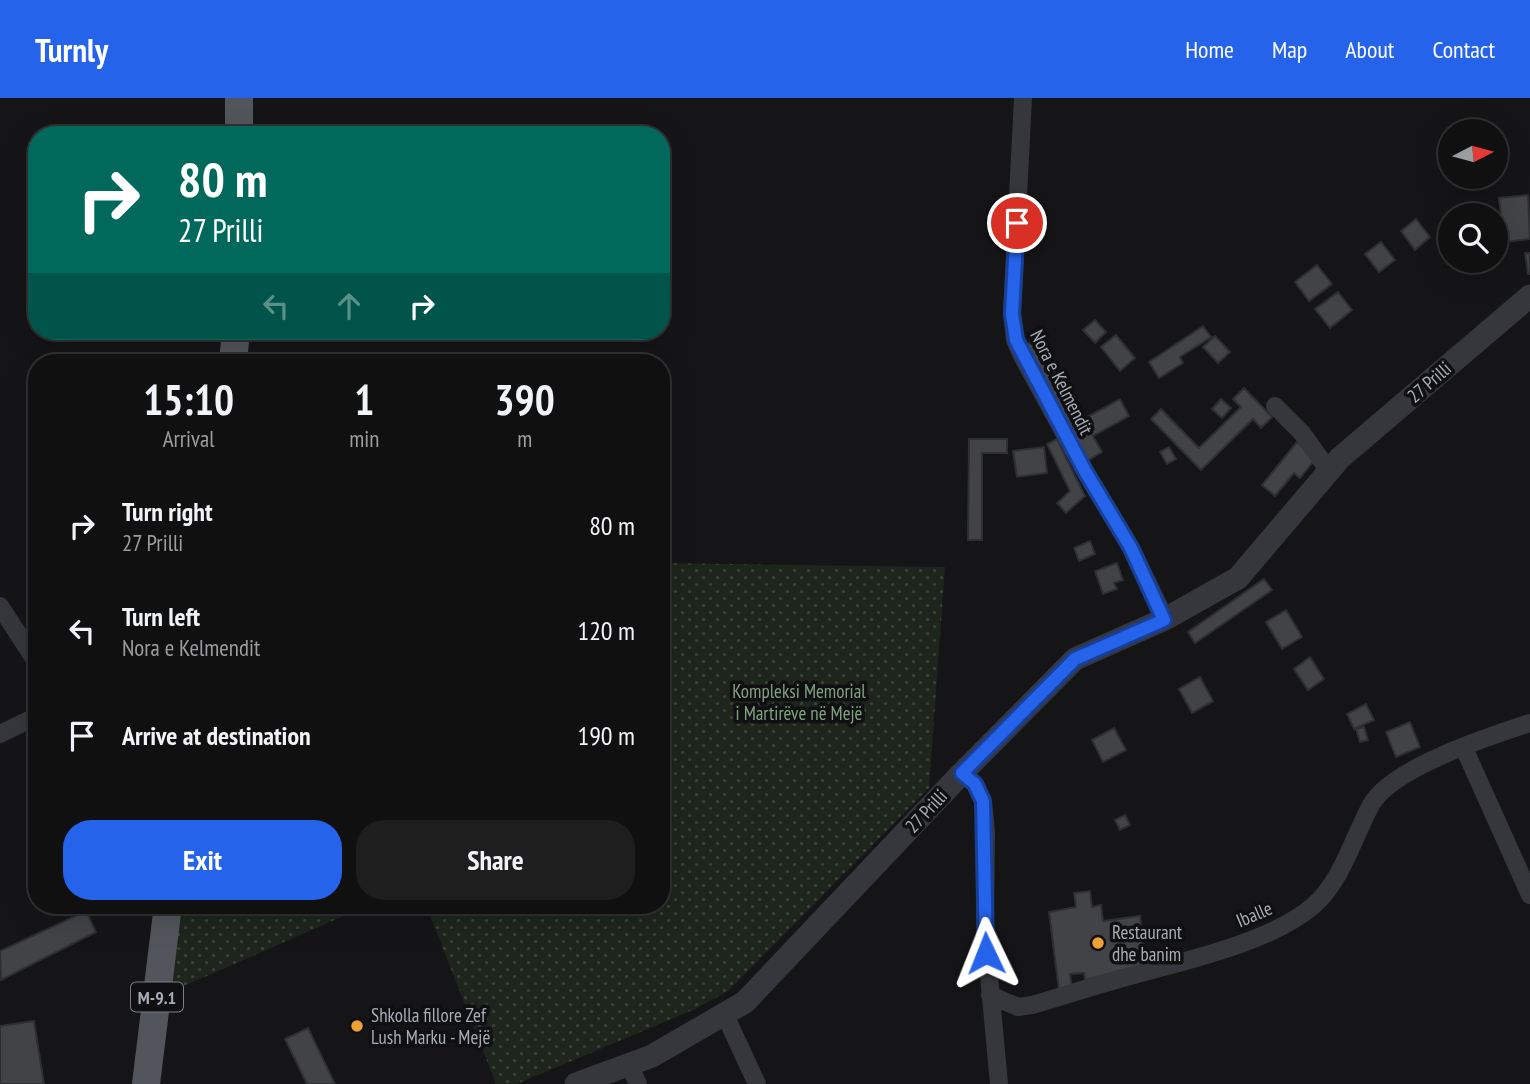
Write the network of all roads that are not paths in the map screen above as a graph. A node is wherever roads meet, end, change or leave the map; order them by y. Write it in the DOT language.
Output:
graph roads {
  1 [pos="239,98"];
  2 [pos="1023,98"];
  3 [pos="239,126"];
  4 [pos="1530,296"];
  5 [pos="1276,406"];
  6 [pos="1329,471"];
  7 [pos="0,607"];
  8 [pos="1164,620"];
  9 [pos="28,649"];
  10 [pos="28,720"];
  11 [pos="1530,723"];
  12 [pos="0,734"];
  13 [pos="1464,748"];
  14 [pos="962,773"];
  15 [pos="1530,895"];
  16 [pos="166,914"];
  17 [pos="990,995"];
  18 [pos="725,1015"];
  19 [pos="634,1074"];
  20 [pos="146,1084"];
  21 [pos="576,1084"];
  22 [pos="757,1084"];
  23 [pos="999,1084"];
  1 -- 3 [label="main road"];
  2 -- 8 [label="street, Nora e Kelmendit"];
  4 -- 6 [label="street, 27 Prilli"];
  5 -- 6 [label="street"];
  6 -- 8 [label="street, 27 Prilli"];
  7 -- 9 [label="street"];
  8 -- 14 [label="street, 27 Prilli"];
  10 -- 12 [label="street"];
  11 -- 13 [label="street, Iballe"];
  13 -- 15 [label="street"];
  13 -- 17 [label="street, Iballe"];
  14 -- 17 [label="street"];
  14 -- 18 [label="street, 27 Prilli"];
  16 -- 20 [label="main road, M-9.1"];
  17 -- 23 [label="street"];
  18 -- 19 [label="street, 27 Prilli"];
  18 -- 22 [label="street"];
  19 -- 21 [label="street, 27 Prilli"];
}
